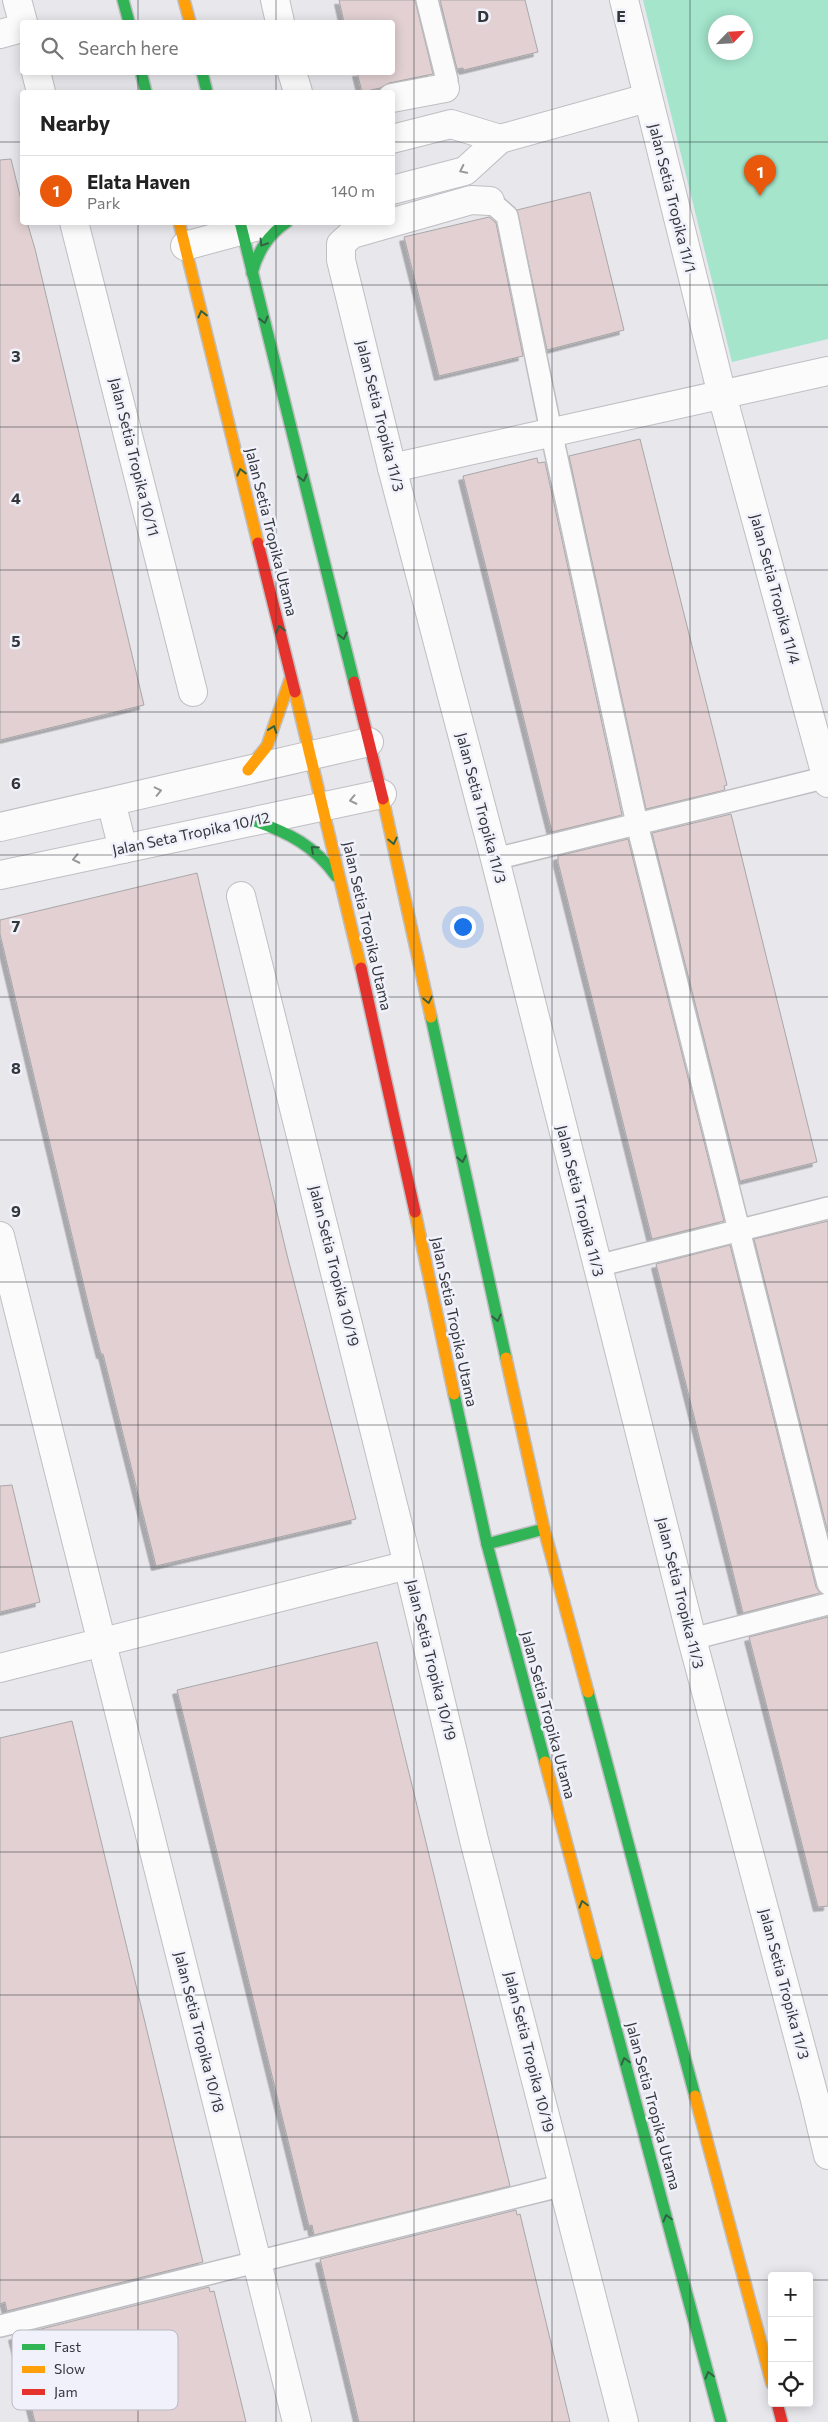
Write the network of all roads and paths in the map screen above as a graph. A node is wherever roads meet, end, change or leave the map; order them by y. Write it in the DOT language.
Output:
graph roads {
  1 [pos="17,0"];
  2 [pos="123,0"];
  3 [pos="184,0"];
  4 [pos="275,0"];
  5 [pos="427,0"];
  6 [pos="624,0"];
  7 [pos="22,20"];
  8 [pos="128,20"];
  9 [pos="189,20"];
  10 [pos="280,20"];
  11 [pos="20,29"];
  12 [pos="0,34"];
  13 [pos="37,75"];
  14 [pos="142,75"];
  15 [pos="203,75"];
  16 [pos="293,75"];
  17 [pos="445,88"];
  18 [pos="40,90"];
  19 [pos="146,90"];
  20 [pos="206,90"];
  21 [pos="297,90"];
  22 [pos="395,97"];
  23 [pos="647,98"];
  24 [pos="395,138"];
  25 [pos="500,139"];
  26 [pos="395,189"];
  27 [pos="490,201"];
  28 [pos="395,222"];
  29 [pos="75,225"];
  30 [pos="254,225"];
  31 [pos="283,225"];
  32 [pos="385,225"];
  33 [pos="241,227"];
  34 [pos="182,234"];
  35 [pos="252,273"];
  36 [pos="828,371"];
  37 [pos="722,395"];
  38 [pos="551,432"];
  39 [pos="392,468"];
  40 [pos="291,677"];
  41 [pos="193,692"];
  42 [pos="369,742"];
  43 [pos="311,756"];
  44 [pos="248,770"];
  45 [pos="828,779"];
  46 [pos="382,794"];
  47 [pos="111,802"];
  48 [pos="323,806"];
  49 [pos="255,821"];
  50 [pos="637,824"];
  51 [pos="0,827"];
  52 [pos="123,849"];
  53 [pos="495,859"];
  54 [pos="0,875"];
  55 [pos="344,888"];
  56 [pos="241,896"];
  57 [pos="828,1208"];
  58 [pos="739,1229"];
  59 [pos="0,1236"];
  60 [pos="597,1266"];
  61 [pos="544,1529"];
  62 [pos="487,1544"];
  63 [pos="408,1565"];
  64 [pos="828,1584"];
  65 [pos="828,1604"];
  66 [pos="692,1639"];
  67 [pos="102,1643"];
  68 [pos="0,1668"];
  69 [pos="821,2095"];
  70 [pos="828,2155"];
  71 [pos="564,2185"];
  72 [pos="257,2262"];
  73 [pos="0,2326"];
  74 [pos="768,2369"];
  75 [pos="778,2407"];
  76 [pos="296,2422"];
  77 [pos="624,2422"];
  78 [pos="722,2422"];
  79 [pos="782,2422"];
  1 -- 7 [label="street"];
  2 -- 8 [label="main road"];
  3 -- 9 [label="main road"];
  4 -- 10 [label="street"];
  5 -- 17 [label="lane"];
  6 -- 23 [label="street, Jalan Setia Tropika 11/1"];
  11 -- 12 [label="street"];
  13 -- 18 [label="street"];
  14 -- 19 [label="main road"];
  15 -- 20 [label="main road"];
  16 -- 21 [label="street"];
  17 -- 22 [label="street"];
  23 -- 25 [label="street"];
  23 -- 37 [label="street, Jalan Setia Tropika 11/1"];
  24 -- 25 [label="street"];
  25 -- 26 [label="street, one-way"];
  27 -- 28 [label="street, Jalan Setia Tropika 11/3"];
  27 -- 38 [label="lane"];
  29 -- 41 [label="street, Jalan Setia Tropika 10/11"];
  30 -- 33 [label="street"];
  31 -- 35 [label="main road, one-way"];
  32 -- 39 [label="street, Jalan Setia Tropika 11/3"];
  33 -- 34 [label="street"];
  33 -- 35 [label="main road"];
  40 -- 34 [label="main road, Jalan Setia Tropika Utama, one-way"];
  35 -- 42 [label="main road, one-way"];
  36 -- 37 [label="street"];
  37 -- 38 [label="street"];
  37 -- 45 [label="street, Jalan Setia Tropika 11/4"];
  38 -- 39 [label="street"];
  38 -- 50 [label="lane"];
  39 -- 53 [label="street, Jalan Setia Tropika 11/3"];
  40 -- 43 [label="main road, Jalan Setia Tropika Utama"];
  44 -- 40 [label="main road, one-way"];
  42 -- 43 [label="street"];
  42 -- 46 [label="main road"];
  43 -- 44 [label="street"];
  43 -- 48 [label="main road, Jalan Setia Tropika Utama"];
  47 -- 44 [label="street, one-way"];
  45 -- 50 [label="lane"];
  46 -- 48 [label="street, Jalan Seta Tropika 10/12, one-way"];
  46 -- 61 [label="main road, one-way"];
  47 -- 51 [label="street"];
  47 -- 52 [label="street"];
  48 -- 49 [label="street, Jalan Seta Tropika 10/12"];
  48 -- 55 [label="main road, Jalan Setia Tropika Utama"];
  49 -- 52 [label="street, Jalan Seta Tropika 10/12"];
  55 -- 49 [label="main road, one-way"];
  50 -- 53 [label="lane"];
  50 -- 58 [label="lane"];
  52 -- 54 [label="street, Jalan Seta Tropika 10/12, one-way"];
  53 -- 60 [label="street, Jalan Setia Tropika 11/3"];
  55 -- 62 [label="main road, Jalan Setia Tropika Utama"];
  56 -- 63 [label="street, Jalan Setia Tropika 10/19"];
  57 -- 58 [label="lane"];
  58 -- 60 [label="lane"];
  58 -- 64 [label="lane"];
  59 -- 67 [label="street, Jalan Setia Tropika 10/18"];
  60 -- 66 [label="street, Jalan Setia Tropika 11/3"];
  61 -- 62 [label="main road"];
  61 -- 74 [label="main road"];
  78 -- 62 [label="main road, Jalan Setia Tropika Utama, one-way"];
  63 -- 67 [label="street"];
  63 -- 71 [label="street, Jalan Setia Tropika 10/19"];
  65 -- 66 [label="lane"];
  66 -- 69 [label="street, Jalan Setia Tropika 11/3"];
  67 -- 68 [label="street"];
  67 -- 72 [label="street, Jalan Setia Tropika 10/18"];
  69 -- 70 [label="street, Jalan Setia Tropika 11/3"];
  71 -- 72 [label="lane"];
  71 -- 77 [label="street, Jalan Setia Tropika 10/19"];
  72 -- 73 [label="lane"];
  72 -- 76 [label="street, Jalan Setia Tropika 10/18"];
  75 -- 79 [label="main road"];
}
